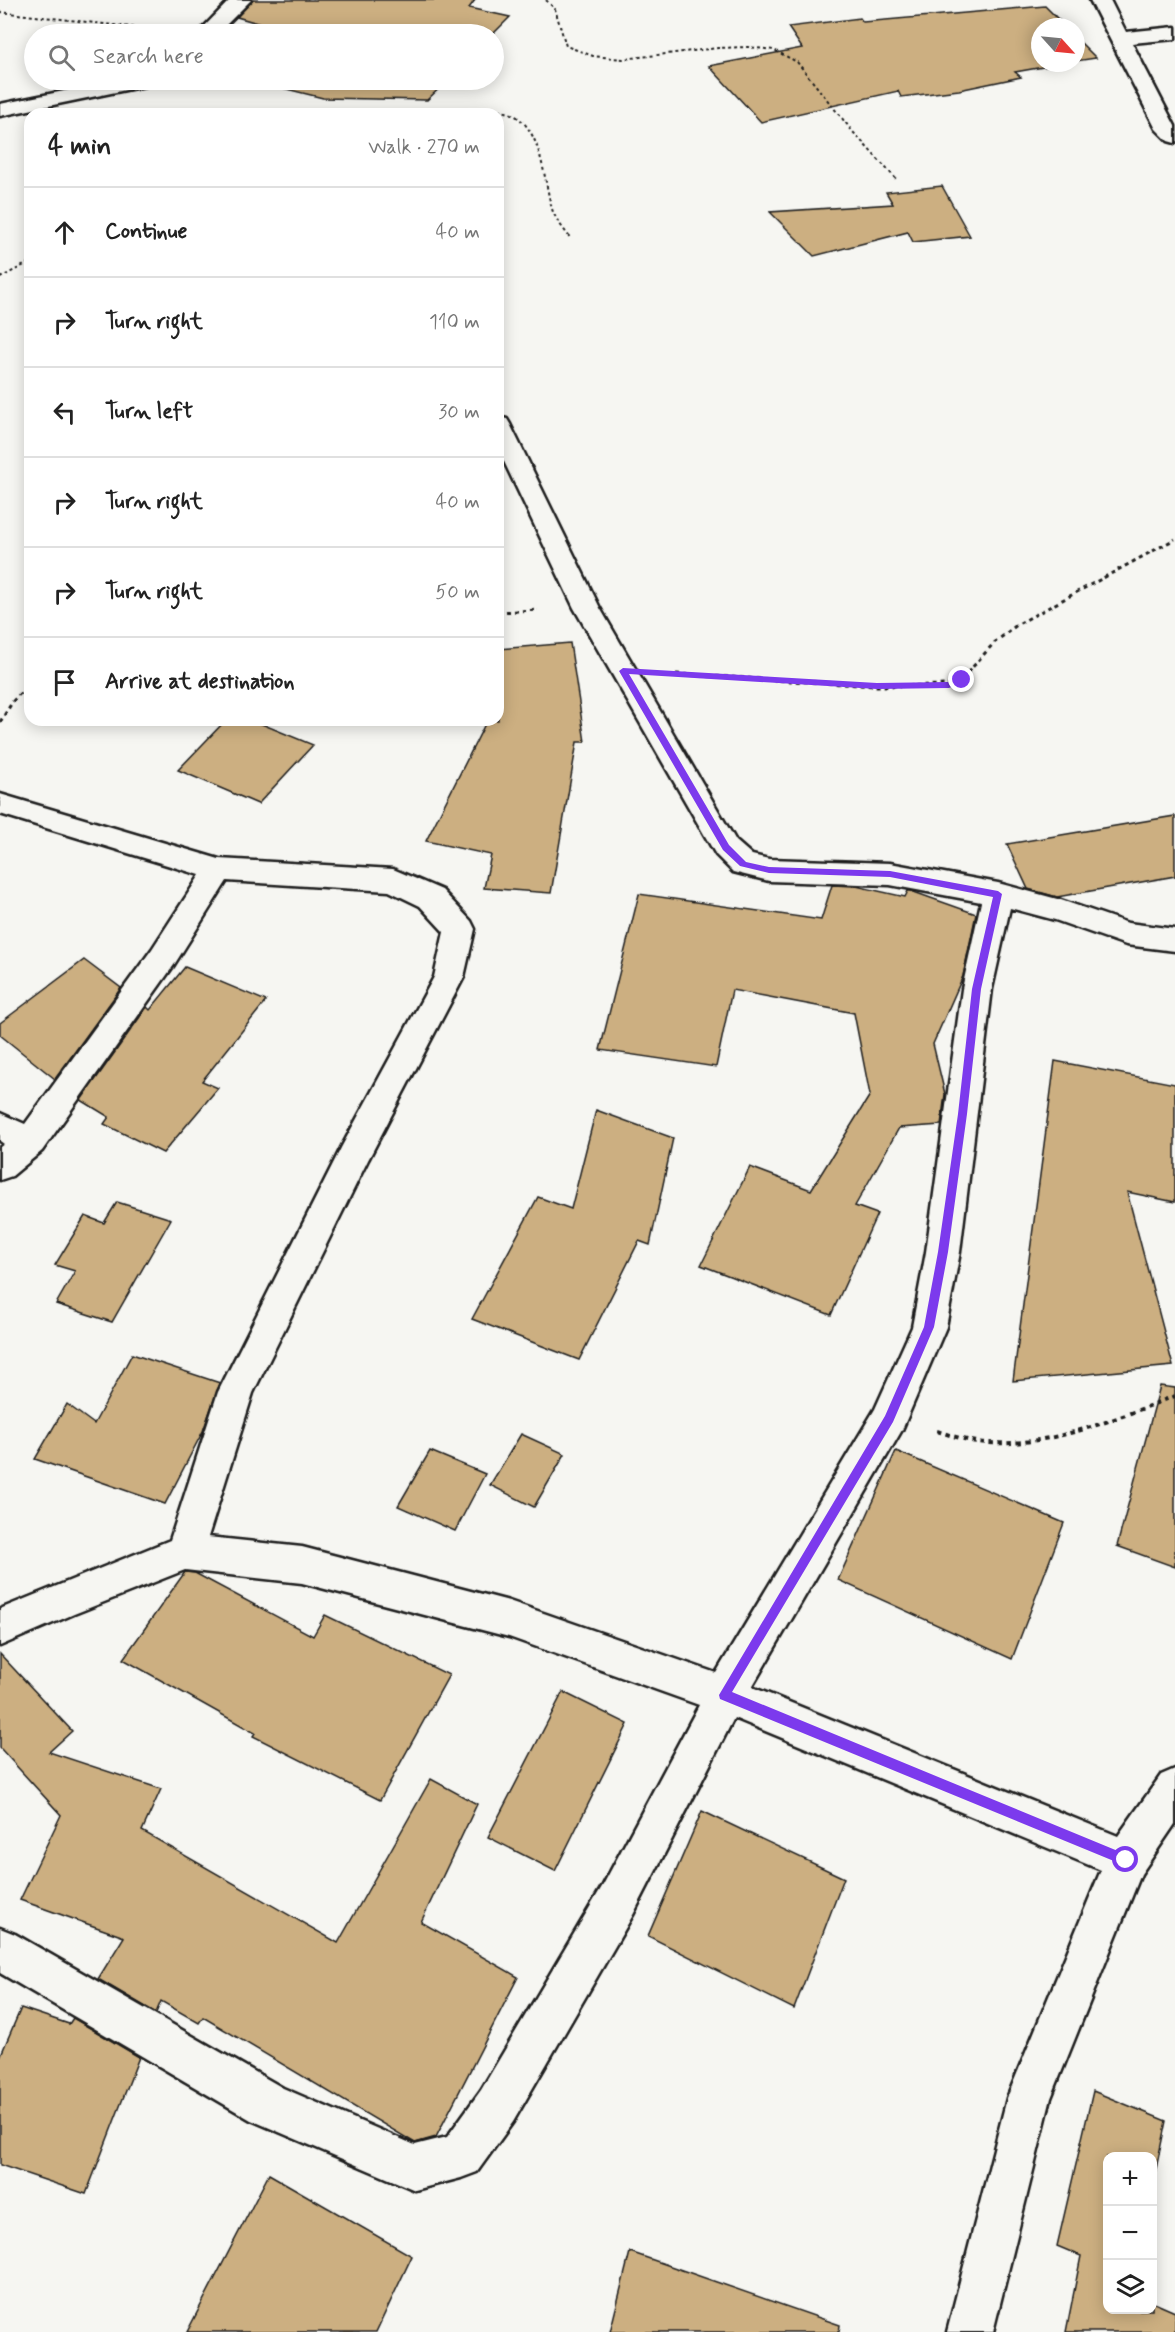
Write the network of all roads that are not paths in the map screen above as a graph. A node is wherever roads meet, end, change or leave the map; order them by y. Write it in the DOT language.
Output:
graph roads {
  1 [pos="241,0"];
  2 [pos="1100,0"];
  3 [pos="216,24"];
  4 [pos="1175,33"];
  5 [pos="1119,38"];
  6 [pos="97,90"];
  7 [pos="0,110"];
  8 [pos="1175,137"];
  9 [pos="504,436"];
  10 [pos="0,804"];
  11 [pos="219,870"];
  12 [pos="998,894"];
  13 [pos="1175,940"];
  14 [pos="0,1126"];
  15 [pos="30,1142"];
  16 [pos="0,1166"];
  17 [pos="185,1552"];
  18 [pos="0,1628"];
  19 [pos="724,1695"];
  20 [pos="1175,1790"];
  21 [pos="1126,1860"];
  22 [pos="0,1949"];
  23 [pos="970,2332"];
  1 -- 3 [label="street"];
  2 -- 5 [label="street"];
  4 -- 5 [label="street"];
  5 -- 8 [label="street"];
  6 -- 7 [label="street"];
  9 -- 12 [label="street"];
  10 -- 11 [label="street"];
  11 -- 15 [label="street"];
  11 -- 17 [label="street"];
  12 -- 13 [label="street"];
  12 -- 19 [label="street"];
  14 -- 15 [label="street"];
  15 -- 16 [label="street"];
  17 -- 18 [label="street"];
  17 -- 19 [label="street"];
  19 -- 21 [label="street"];
  19 -- 22 [label="street"];
  20 -- 21 [label="street"];
  21 -- 23 [label="street"];
}
